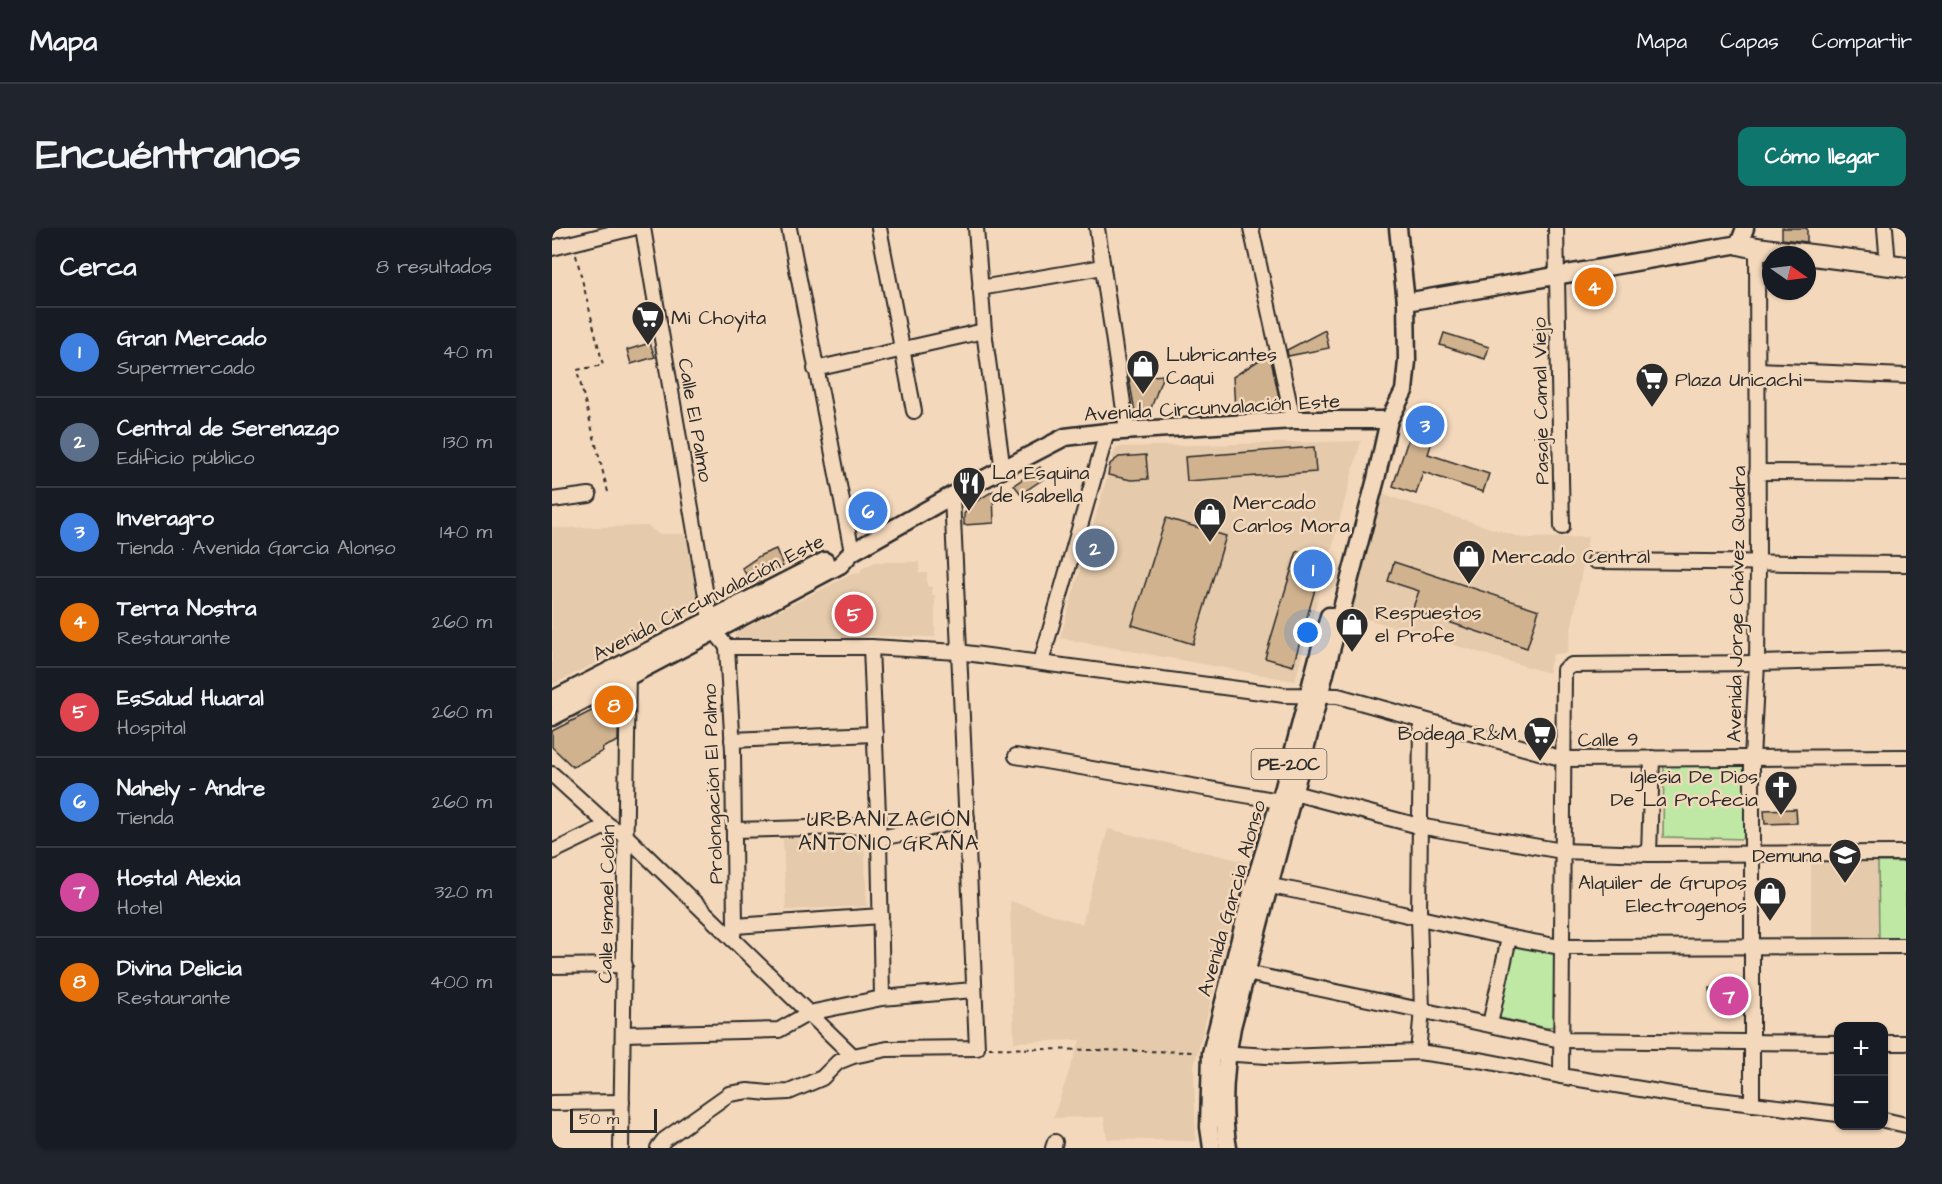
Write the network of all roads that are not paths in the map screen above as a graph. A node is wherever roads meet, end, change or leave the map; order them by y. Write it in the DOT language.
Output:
graph roads {
  1 [pos="633,228"];
  2 [pos="643,228"];
  3 [pos="789,228"];
  4 [pos="879,228"];
  5 [pos="976,228"];
  6 [pos="1097,228"];
  7 [pos="1251,228"];
  8 [pos="1398,228"];
  9 [pos="1556,228"];
  10 [pos="1885,228"];
  11 [pos="1747,240"];
  12 [pos="552,248"];
  13 [pos="1897,266"];
  14 [pos="1103,267"];
  15 [pos="1557,274"];
  16 [pos="980,288"];
  17 [pos="1406,302"];
  18 [pos="984,331"];
  19 [pos="902,348"];
  20 [pos="815,369"];
  21 [pos="1758,370"];
  22 [pos="1906,376"];
  23 [pos="914,411"];
  24 [pos="1293,420"];
  25 [pos="1389,420"];
  26 [pos="1127,430"];
  27 [pos="1107,432"];
  28 [pos="1003,471"];
  29 [pos="1757,472"];
  30 [pos="1906,473"];
  31 [pos="589,495"];
  32 [pos="952,496"];
  33 [pos="552,500"];
  34 [pos="1562,527"];
  35 [pos="852,552"];
  36 [pos="1595,561"];
  37 [pos="1758,564"];
  38 [pos="1906,564"];
  39 [pos="713,626"];
  40 [pos="727,647"];
  41 [pos="871,647"];
  42 [pos="958,652"];
  43 [pos="1906,659"];
  44 [pos="628,660"];
  45 [pos="1041,662"];
  46 [pos="1757,663"];
  47 [pos="628,678"];
  48 [pos="1313,695"];
  49 [pos="552,700"];
  50 [pos="552,717"];
  51 [pos="1421,719"];
  52 [pos="874,734"];
  53 [pos="732,740"];
  54 [pos="1016,756"];
  55 [pos="1906,757"];
  56 [pos="1653,758"];
  57 [pos="1564,759"];
  58 [pos="1752,759"];
  59 [pos="552,774"];
  60 [pos="1287,797"];
  61 [pos="966,818"];
  62 [pos="608,825"];
  63 [pos="1419,826"];
  64 [pos="735,830"];
  65 [pos="878,832"];
  66 [pos="627,837"];
  67 [pos="1562,851"];
  68 [pos="552,852"];
  69 [pos="1906,853"];
  70 [pos="1649,854"];
  71 [pos="1753,854"];
  72 [pos="1261,887"];
  73 [pos="881,916"];
  74 [pos="1419,917"];
  75 [pos="733,933"];
  76 [pos="1509,938"];
  77 [pos="1753,945"];
  78 [pos="1906,946"];
  79 [pos="1561,947"];
  80 [pos="624,964"];
  81 [pos="552,966"];
  82 [pos="1240,972"];
  83 [pos="973,990"];
  84 [pos="882,998"];
  85 [pos="1422,1010"];
  86 [pos="809,1013"];
  87 [pos="1490,1024"];
  88 [pos="623,1034"];
  89 [pos="1561,1040"];
  90 [pos="1753,1042"];
  91 [pos="1834,1042"];
  92 [pos="1888,1043"];
  93 [pos="1906,1043"];
  94 [pos="1418,1052"];
  95 [pos="1219,1053"];
  96 [pos="853,1056"];
  97 [pos="1561,1076"];
  98 [pos="622,1102"];
  99 [pos="552,1103"];
  100 [pos="1752,1104"];
  101 [pos="1834,1113"];
  102 [pos="1888,1121"];
  103 [pos="1906,1125"];
  104 [pos="621,1148"];
  105 [pos="658,1148"];
  106 [pos="1212,1148"];
  107 [pos="1228,1148"];
  1 -- 12 [label="street"];
  2 -- 39 [label="street, Calle El Palmo"];
  3 -- 20 [label="street"];
  4 -- 19 [label="street"];
  5 -- 16 [label="street"];
  6 -- 14 [label="street"];
  7 -- 24 [label="street"];
  8 -- 17 [label="main road, PE-20C"];
  9 -- 15 [label="street, Pasaje Camal Viejo"];
  10 -- 13 [label="street"];
  11 -- 13 [label="highway"];
  11 -- 15 [label="main road"];
  11 -- 21 [label="street, Avenida Jorge Chávez Quadra"];
  14 -- 16 [label="street"];
  14 -- 26 [label="street"];
  15 -- 17 [label="main road"];
  15 -- 34 [label="street, Pasaje Camal Viejo"];
  16 -- 18 [label="street"];
  17 -- 25 [label="main road, Avenida Garcia Alonso / PE-20C"];
  18 -- 19 [label="street"];
  18 -- 28 [label="street"];
  19 -- 20 [label="street"];
  19 -- 23 [label="street"];
  20 -- 35 [label="street"];
  21 -- 22 [label="street"];
  21 -- 29 [label="street, Avenida Jorge Chávez Quadra"];
  24 -- 25 [label="main road, Avenida Circunvalación Este"];
  24 -- 26 [label="main road, Avenida Circunvalación Este"];
  25 -- 48 [label="main road, Avenida Garcia Alonso / PE-20C"];
  26 -- 27 [label="main road, Avenida Circunvalación Este"];
  27 -- 28 [label="main road, Avenida Circunvalación Este"];
  27 -- 45 [label="street"];
  28 -- 32 [label="main road, Avenida Circunvalación Este"];
  29 -- 30 [label="street"];
  29 -- 37 [label="street, Avenida Jorge Chávez Quadra"];
  31 -- 33 [label="street"];
  32 -- 35 [label="main road, Avenida Circunvalación Este"];
  32 -- 42 [label="street"];
  35 -- 39 [label="main road, Avenida Circunvalación Este"];
  36 -- 37 [label="street"];
  37 -- 38 [label="street"];
  37 -- 46 [label="street, Avenida Jorge Chávez Quadra"];
  39 -- 40 [label="street"];
  39 -- 44 [label="main road, Avenida Circunvalación Este"];
  39 -- 47 [label="main road, Avenida Circunvalación Este"];
  40 -- 41 [label="street, Calle 9"];
  40 -- 53 [label="street, Prolongación El Palmo"];
  41 -- 42 [label="street, Calle 9"];
  41 -- 52 [label="street"];
  42 -- 45 [label="street, Calle 9"];
  42 -- 61 [label="street"];
  43 -- 46 [label="street"];
  44 -- 47 [label="street, Calle Ismael Colán"];
  44 -- 49 [label="main road, Avenida Circunvalación Este"];
  45 -- 48 [label="street, Calle 9"];
  46 -- 57 [label="street"];
  46 -- 58 [label="street, Avenida Jorge Chávez Quadra"];
  47 -- 50 [label="main road, Avenida Circunvalación Este"];
  47 -- 66 [label="street, Calle Ismael Colán"];
  48 -- 51 [label="street, Calle 9"];
  48 -- 60 [label="main road, Avenida Garcia Alonso / PE-20C"];
  51 -- 57 [label="street, Calle 9"];
  51 -- 63 [label="street"];
  52 -- 53 [label="street"];
  52 -- 65 [label="street"];
  53 -- 64 [label="street, Prolongación El Palmo"];
  54 -- 60 [label="street"];
  55 -- 58 [label="street, Calle 9"];
  56 -- 57 [label="street, Calle 9"];
  56 -- 58 [label="street, Calle 9"];
  56 -- 70 [label="street"];
  57 -- 67 [label="street"];
  58 -- 71 [label="street, Avenida Jorge Chávez Quadra"];
  59 -- 62 [label="street"];
  60 -- 63 [label="street"];
  60 -- 72 [label="main road, Avenida Garcia Alonso / PE-20C"];
  61 -- 65 [label="street"];
  61 -- 83 [label="street"];
  62 -- 66 [label="street"];
  62 -- 68 [label="street"];
  63 -- 67 [label="street"];
  63 -- 74 [label="street"];
  64 -- 65 [label="street"];
  64 -- 75 [label="street, Prolongación El Palmo"];
  65 -- 73 [label="street"];
  66 -- 75 [label="street"];
  66 -- 80 [label="street, Calle Ismael Colán"];
  67 -- 70 [label="street"];
  67 -- 79 [label="street"];
  69 -- 71 [label="street"];
  70 -- 71 [label="street"];
  71 -- 77 [label="street, Avenida Jorge Chávez Quadra"];
  72 -- 74 [label="street"];
  72 -- 82 [label="main road, Avenida Garcia Alonso / PE-20C"];
  73 -- 75 [label="street"];
  73 -- 84 [label="street"];
  74 -- 76 [label="street"];
  74 -- 85 [label="street"];
  75 -- 86 [label="street"];
  76 -- 79 [label="street"];
  76 -- 87 [label="street"];
  77 -- 78 [label="street"];
  77 -- 79 [label="street"];
  77 -- 90 [label="street, Avenida Jorge Chávez Quadra"];
  79 -- 89 [label="street"];
  80 -- 81 [label="street"];
  80 -- 88 [label="street, Calle Ismael Colán"];
  82 -- 85 [label="street"];
  82 -- 95 [label="main road, Avenida Garcia Alonso / PE-20C"];
  83 -- 84 [label="street"];
  83 -- 96 [label="street"];
  84 -- 86 [label="street"];
  85 -- 87 [label="street"];
  85 -- 94 [label="street"];
  86 -- 88 [label="street"];
  86 -- 96 [label="street"];
  87 -- 89 [label="street"];
  88 -- 98 [label="street, Calle Ismael Colán"];
  89 -- 90 [label="street"];
  89 -- 97 [label="street"];
  90 -- 91 [label="street"];
  90 -- 100 [label="street, Avenida Jorge Chávez Quadra"];
  92 -- 93 [label="street"];
  94 -- 95 [label="street"];
  94 -- 97 [label="street"];
  95 -- 106 [label="main road, PE-20C"];
  95 -- 107 [label="main road, PE-20C"];
  96 -- 105 [label="street"];
  97 -- 100 [label="street"];
  98 -- 99 [label="street"];
  98 -- 104 [label="street, Calle Ismael Colán"];
  100 -- 101 [label="street"];
  102 -- 103 [label="street"];
}
